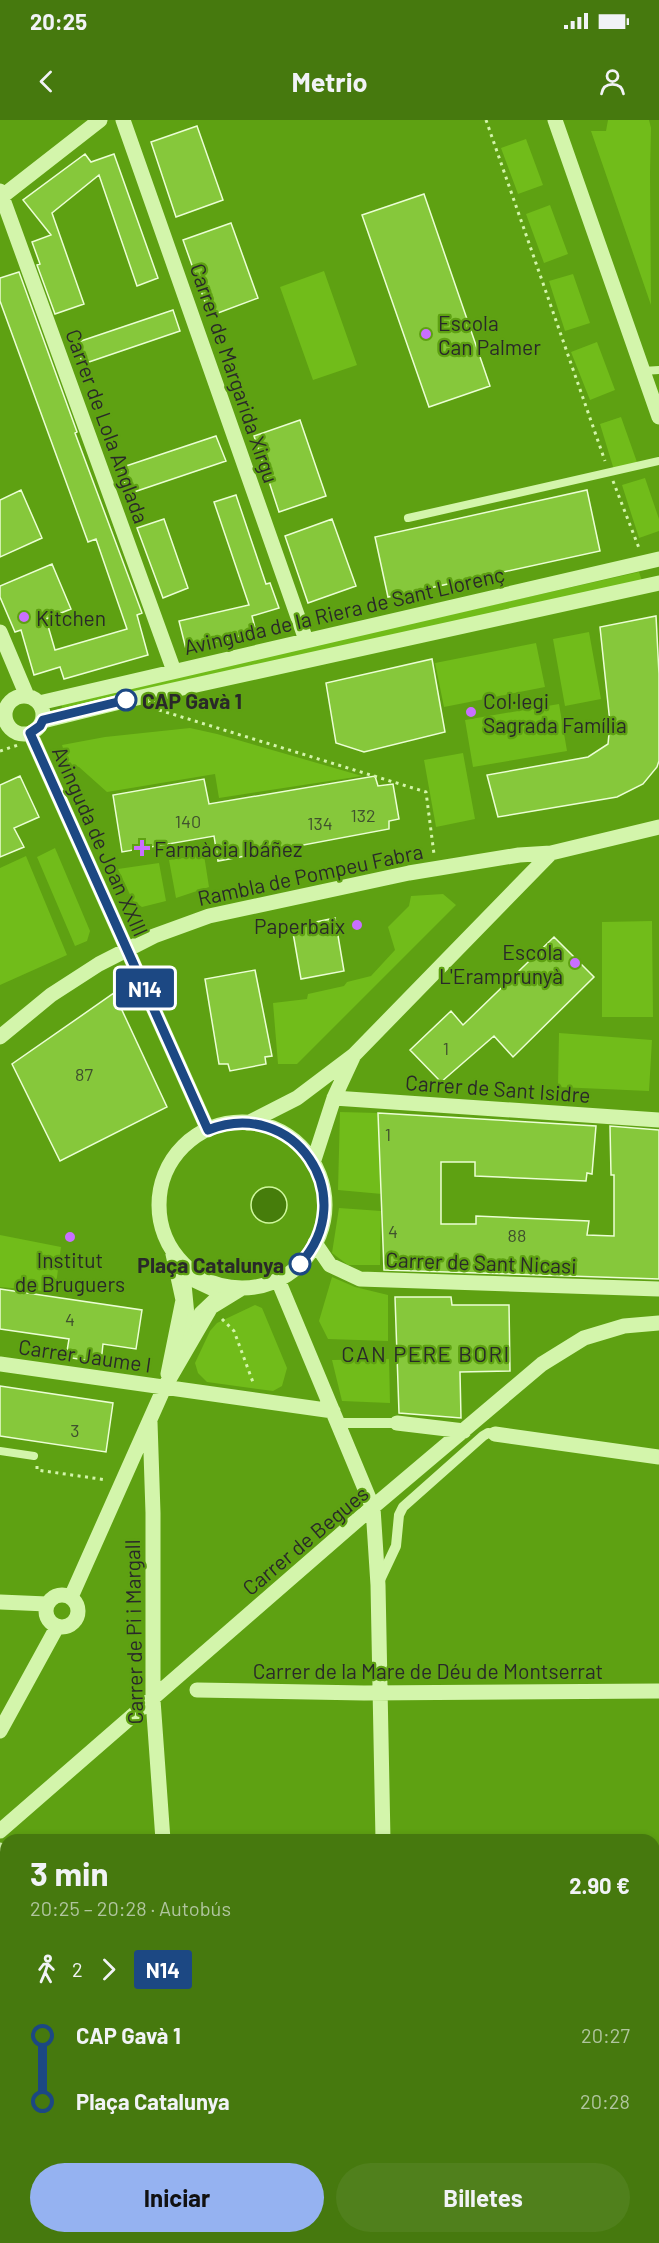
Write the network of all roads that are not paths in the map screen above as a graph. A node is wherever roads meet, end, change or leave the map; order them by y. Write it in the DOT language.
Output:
graph roads {
  1 [pos="100,120"];
  2 [pos="123,120"];
  3 [pos="555,120"];
  4 [pos="1,195"];
  5 [pos="643,370"];
  6 [pos="659,370"];
  7 [pos="659,417"];
  8 [pos="659,460"];
  9 [pos="408,518"];
  10 [pos="652,561"];
  11 [pos="659,583"];
  12 [pos="0,632"];
  13 [pos="306,640"];
  14 [pos="174,671"];
  15 [pos="0,691"];
  16 [pos="33,699"];
  17 [pos="4,709"];
  18 [pos="43,720"];
  19 [pos="6,731"];
  20 [pos="30,733"];
  21 [pos="659,827"];
  22 [pos="551,853"];
  23 [pos="128,950"];
  24 [pos="0,1037"];
  25 [pos="354,1055"];
  26 [pos="334,1098"];
  27 [pos="659,1120"];
  28 [pos="248,1123"];
  29 [pos="208,1130"];
  30 [pos="313,1163"];
  31 [pos="315,1243"];
  32 [pos="172,1251"];
  33 [pos="278,1280"];
  34 [pos="242,1288"];
  35 [pos="659,1289"];
  36 [pos="659,1323"];
  37 [pos="0,1364"];
  38 [pos="167,1382"];
  39 [pos="336,1417"];
  40 [pos="150,1422"];
  41 [pos="397,1424"];
  42 [pos="464,1431"];
  43 [pos="495,1434"];
  44 [pos="0,1451"];
  45 [pos="34,1456"];
  46 [pos="659,1457"];
  47 [pos="373,1508"];
  48 [pos="378,1585"];
  49 [pos="70,1597"];
  50 [pos="0,1602"];
  51 [pos="48,1604"];
  52 [pos="57,1627"];
  53 [pos="197,1690"];
  54 [pos="659,1691"];
  55 [pos="380,1693"];
  56 [pos="153,1700"];
  57 [pos="0,1731"];
  58 [pos="0,1831"];
  59 [pos="163,1834"];
  60 [pos="383,1834"];
  1 -- 4 [label="street"];
  2 -- 13 [label="street, Carrer de Margarida Xirgu"];
  3 -- 5 [label="street"];
  4 -- 14 [label="street, Carrer de Lola Anglada"];
  5 -- 6 [label="lane"];
  5 -- 7 [label="street"];
  8 -- 9 [label="lane"];
  10 -- 13 [label="street, Avinguda de la Riera de Sant Llorenç"];
  11 -- 18 [label="street"];
  12 -- 16 [label="street"];
  13 -- 14 [label="street, Avinguda de la Riera de Sant Llorenç"];
  14 -- 16 [label="street, Avinguda de la Riera de Sant Llorenç"];
  15 -- 17 [label="street"];
  16 -- 17 [label="street"];
  16 -- 18 [label="street"];
  17 -- 19 [label="street"];
  18 -- 20 [label="street"];
  19 -- 20 [label="street"];
  20 -- 23 [label="street, Avinguda de Joan XXIII"];
  21 -- 22 [label="street, Rambla de Pompeu Fabra"];
  22 -- 23 [label="street, Rambla de Pompeu Fabra"];
  22 -- 25 [label="street"];
  23 -- 24 [label="street, Rambla de Pompeu Fabra"];
  23 -- 29 [label="street, Avinguda de Joan XXIII"];
  25 -- 26 [label="street"];
  25 -- 28 [label="street"];
  26 -- 27 [label="street, Carrer de Sant Isidre"];
  26 -- 30 [label="street"];
  28 -- 29 [label="street"];
  28 -- 30 [label="street"];
  29 -- 32 [label="street"];
  30 -- 31 [label="street"];
  31 -- 33 [label="street"];
  31 -- 35 [label="street, Carrer de Sant Nicasi"];
  32 -- 34 [label="street"];
  32 -- 38 [label="street"];
  33 -- 34 [label="street"];
  33 -- 39 [label="street"];
  34 -- 38 [label="street"];
  36 -- 42 [label="street, Carrer de Begues"];
  37 -- 38 [label="street, Carrer Jaume I"];
  38 -- 38 [label="street"];
  38 -- 39 [label="street, Carrer Jaume I"];
  38 -- 40 [label="street"];
  39 -- 41 [label="street"];
  39 -- 47 [label="street"];
  40 -- 49 [label="street"];
  40 -- 56 [label="street, Carrer de Pi i Margall"];
  41 -- 42 [label="street"];
  42 -- 47 [label="street, Carrer de Begues"];
  43 -- 46 [label="street"];
  43 -- 48 [label="street"];
  44 -- 45 [label="lane"];
  47 -- 48 [label="street"];
  47 -- 56 [label="street, Carrer de Begues"];
  48 -- 55 [label="street"];
  49 -- 51 [label="street"];
  49 -- 52 [label="street"];
  50 -- 51 [label="street"];
  51 -- 52 [label="street"];
  52 -- 57 [label="street"];
  53 -- 55 [label="street, Carrer de la Mare de Déu de Montserrat"];
  54 -- 55 [label="street, Carrer de la Mare de Déu de Montserrat"];
  55 -- 60 [label="street"];
  56 -- 58 [label="street, Carrer de Begues"];
  56 -- 59 [label="street, Carrer de Pi i Margall"];
}
